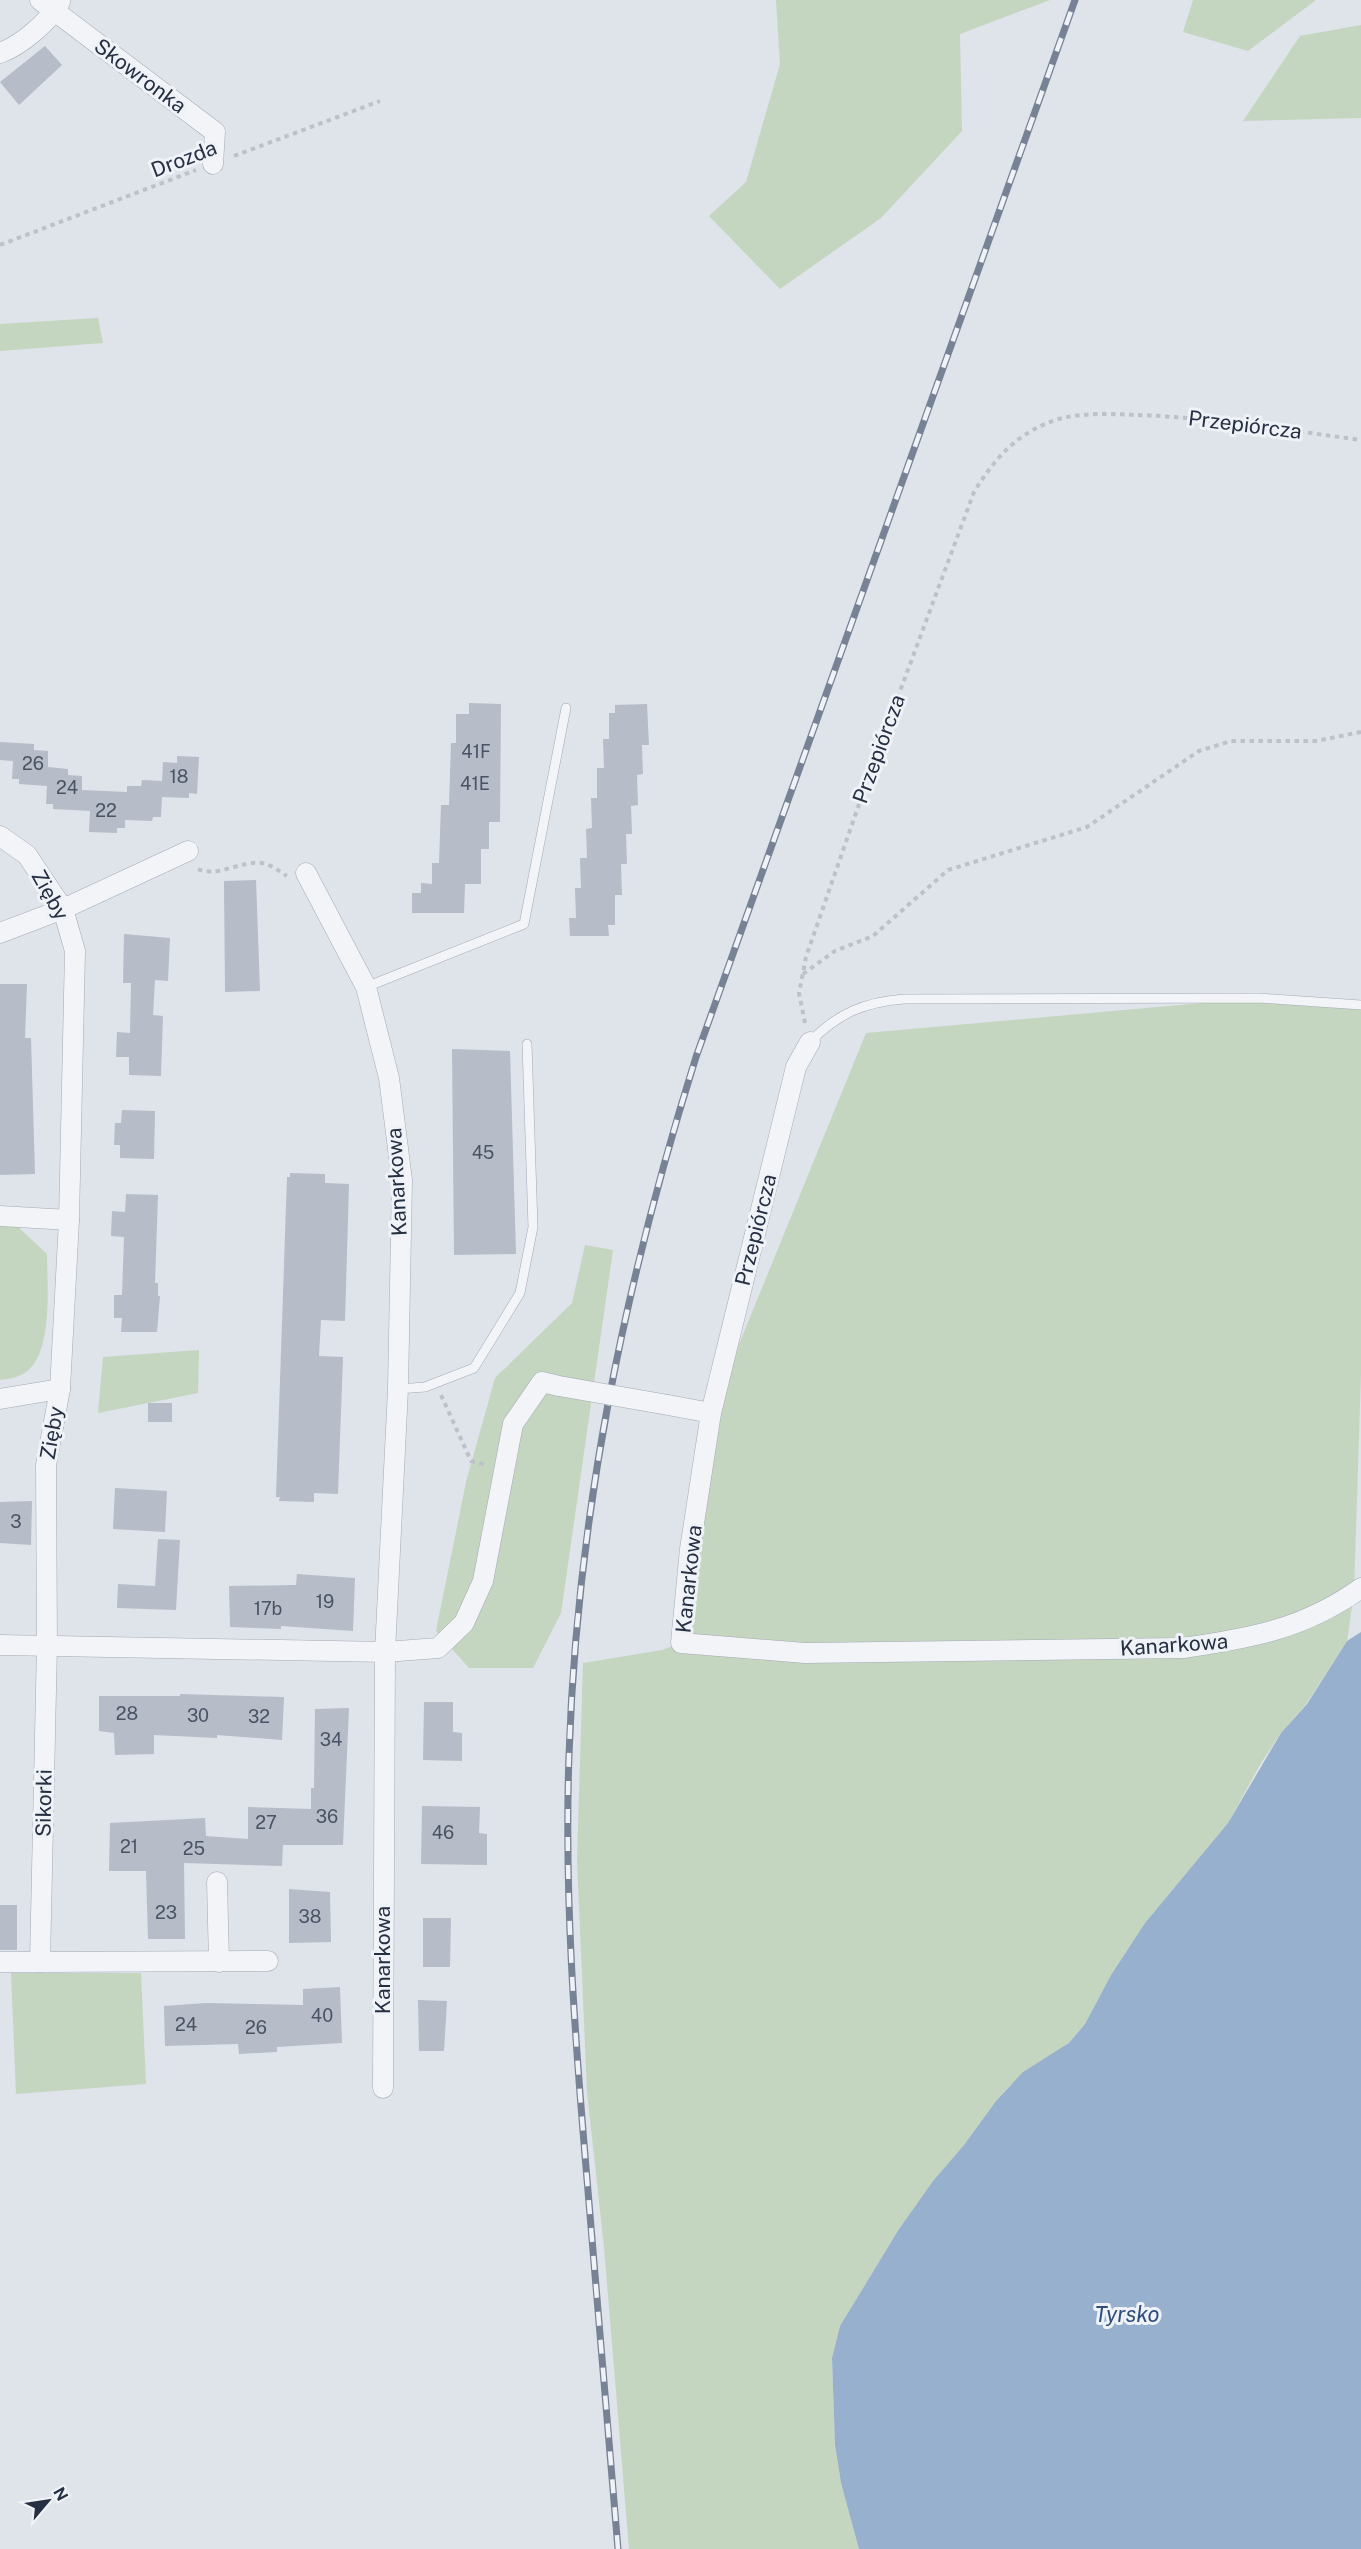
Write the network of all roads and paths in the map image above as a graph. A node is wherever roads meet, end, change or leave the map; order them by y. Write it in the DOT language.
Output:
graph roads {
  1 [pos="52,4"];
  2 [pos="0,53"];
  3 [pos="380,101"];
  4 [pos="213,164"];
  5 [pos="0,245"];
  6 [pos="1361,440"];
  7 [pos="567,708"];
  8 [pos="1361,732"];
  9 [pos="0,836"];
  10 [pos="182,854"];
  11 [pos="308,877"];
  12 [pos="63,909"];
  13 [pos="0,933"];
  14 [pos="802,975"];
  15 [pos="366,987"];
  16 [pos="1361,1005"];
  17 [pos="810,1042"];
  18 [pos="527,1044"];
  19 [pos="0,1216"];
  20 [pos="69,1220"];
  21 [pos="435,1383"];
  22 [pos="60,1389"];
  23 [pos="398,1389"];
  24 [pos="0,1399"];
  25 [pos="711,1413"];
  26 [pos="505,1468"];
  27 [pos="1361,1588"];
  28 [pos="0,1645"];
  29 [pos="47,1645"];
  30 [pos="385,1652"];
  31 [pos="217,1882"];
  32 [pos="268,1961"];
  33 [pos="0,1962"];
  34 [pos="40,1962"];
  35 [pos="219,1962"];
  36 [pos="383,2088"];
  1 -- 2 [label="street"];
  1 -- 4 [label="street, Skowronka"];
  3 -- 4 [label="path, Drozda"];
  4 -- 5 [label="path, Drozda"];
  6 -- 14 [label="path, Przepiórcza"];
  7 -- 15 [label="lane"];
  8 -- 14 [label="path"];
  9 -- 12 [label="street, Zięby"];
  10 -- 11 [label="path"];
  10 -- 12 [label="street"];
  11 -- 15 [label="street, Kanarkowa"];
  12 -- 13 [label="street"];
  12 -- 20 [label="street, Zięby"];
  14 -- 17 [label="path, Przepiórcza"];
  15 -- 23 [label="street, Kanarkowa"];
  16 -- 17 [label="lane"];
  17 -- 25 [label="street, Przepiórcza"];
  18 -- 21 [label="lane"];
  19 -- 20 [label="street"];
  20 -- 22 [label="street, Zięby"];
  21 -- 23 [label="lane"];
  21 -- 26 [label="path"];
  22 -- 24 [label="street"];
  22 -- 29 [label="street, Zięby"];
  23 -- 30 [label="street, Kanarkowa"];
  25 -- 26 [label="street, bridge"];
  25 -- 27 [label="street, Kanarkowa"];
  26 -- 30 [label="street"];
  28 -- 29 [label="street"];
  29 -- 30 [label="street"];
  29 -- 34 [label="street, Sikorki"];
  30 -- 36 [label="street, Kanarkowa"];
  31 -- 35 [label="street"];
  32 -- 35 [label="street"];
  33 -- 34 [label="street"];
  34 -- 35 [label="street"];
}
